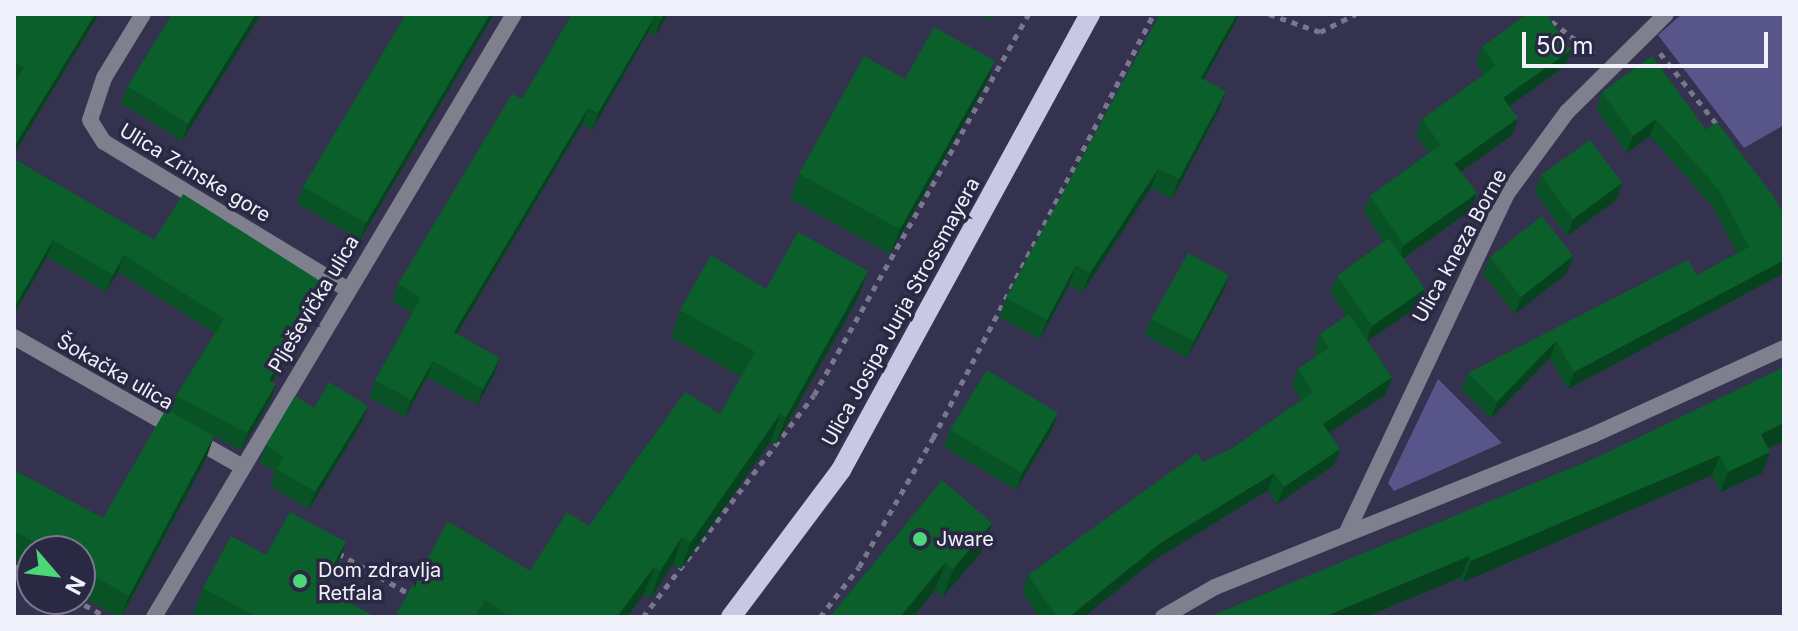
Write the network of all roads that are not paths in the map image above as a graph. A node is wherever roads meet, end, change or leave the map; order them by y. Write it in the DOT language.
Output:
graph roads {
  1 [pos="143,14"];
  2 [pos="514,14"];
  3 [pos="1090,14"];
  4 [pos="1666,14"];
  5 [pos="347,289"];
  6 [pos="14,337"];
  7 [pos="1784,348"];
  8 [pos="239,465"];
  9 [pos="1346,534"];
  10 [pos="154,617"];
  11 [pos="731,617"];
  12 [pos="1163,617"];
  1 -- 5 [label="street, Ulica Zrinske gore"];
  2 -- 5 [label="street, Plješevička ulica"];
  3 -- 11 [label="main road, Ulica Josipa Jurja Strossmayera"];
  4 -- 9 [label="street, Ulica kneza Borne"];
  5 -- 8 [label="street, Plješevička ulica"];
  6 -- 8 [label="street, Šokačka ulica"];
  7 -- 9 [label="street"];
  8 -- 10 [label="street, Plješevička ulica"];
  9 -- 12 [label="street"];
}
